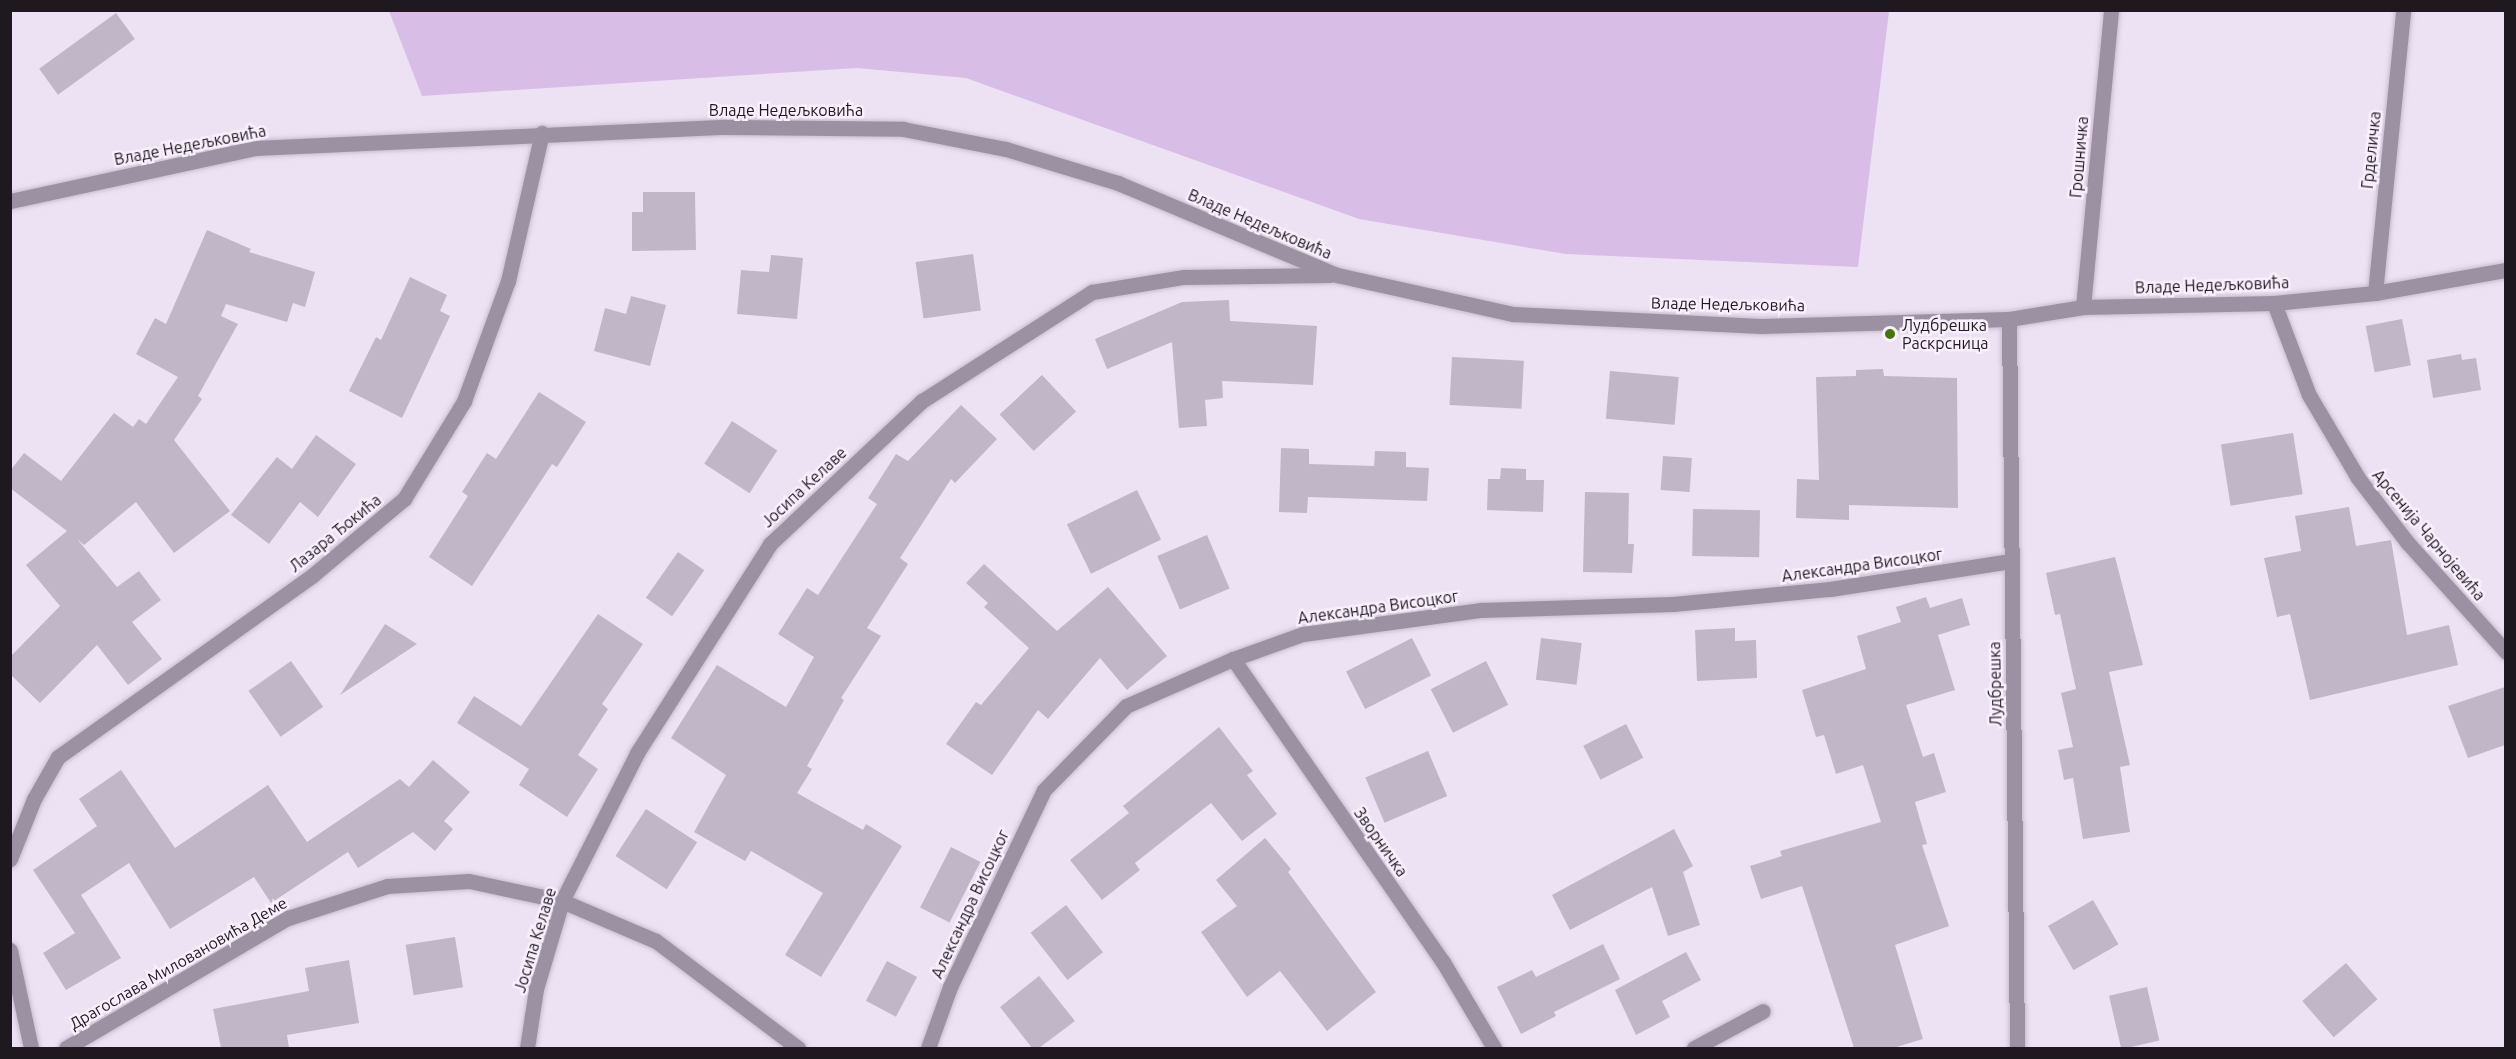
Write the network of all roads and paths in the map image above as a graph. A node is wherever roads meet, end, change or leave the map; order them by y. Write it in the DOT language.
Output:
graph roads {
  1 [pos="2111,10"];
  2 [pos="2403,10"];
  3 [pos="542,133"];
  4 [pos="10,201"];
  5 [pos="2505,270"];
  6 [pos="1336,275"];
  7 [pos="2375,293"];
  8 [pos="2274,303"];
  9 [pos="2083,307"];
  10 [pos="2009,319"];
  11 [pos="2011,561"];
  12 [pos="2505,652"];
  13 [pos="1233,659"];
  14 [pos="10,859"];
  15 [pos="562,901"];
  16 [pos="10,950"];
  17 [pos="1763,1011"];
  18 [pos="32,1048"];
  19 [pos="66,1048"];
  20 [pos="527,1048"];
  21 [pos="798,1048"];
  22 [pos="928,1048"];
  23 [pos="1494,1048"];
  24 [pos="1694,1048"];
  25 [pos="2017,1048"];
  1 -- 9 [label="street, Грошничка"];
  2 -- 7 [label="street, Грделичка"];
  3 -- 4 [label="street, Владе Недељковића"];
  3 -- 6 [label="street, Владе Недељковића"];
  3 -- 14 [label="street, Лазара Ђокића"];
  5 -- 7 [label="street, Владе Недељковића"];
  6 -- 10 [label="street, Владе Недељковића"];
  6 -- 15 [label="street, Јосипа Келаве"];
  7 -- 8 [label="street, Владе Недељковића"];
  8 -- 9 [label="street, Владе Недељковића"];
  8 -- 12 [label="street, Арсенија Чарнојевића"];
  9 -- 10 [label="street, Владе Недељковића"];
  10 -- 11 [label="street, Лудбрешка"];
  11 -- 13 [label="street, Александра Висоцког"];
  11 -- 25 [label="street, Лудбрешка"];
  13 -- 22 [label="street, Александра Висоцког"];
  13 -- 23 [label="street, Зворничка"];
  15 -- 19 [label="street, Драгослава Миловановића Деме"];
  15 -- 20 [label="street, Јосипа Келаве"];
  15 -- 21 [label="street, Драгослава Миловановића Деме"];
  16 -- 18 [label="street"];
  17 -- 24 [label="street"];
}
